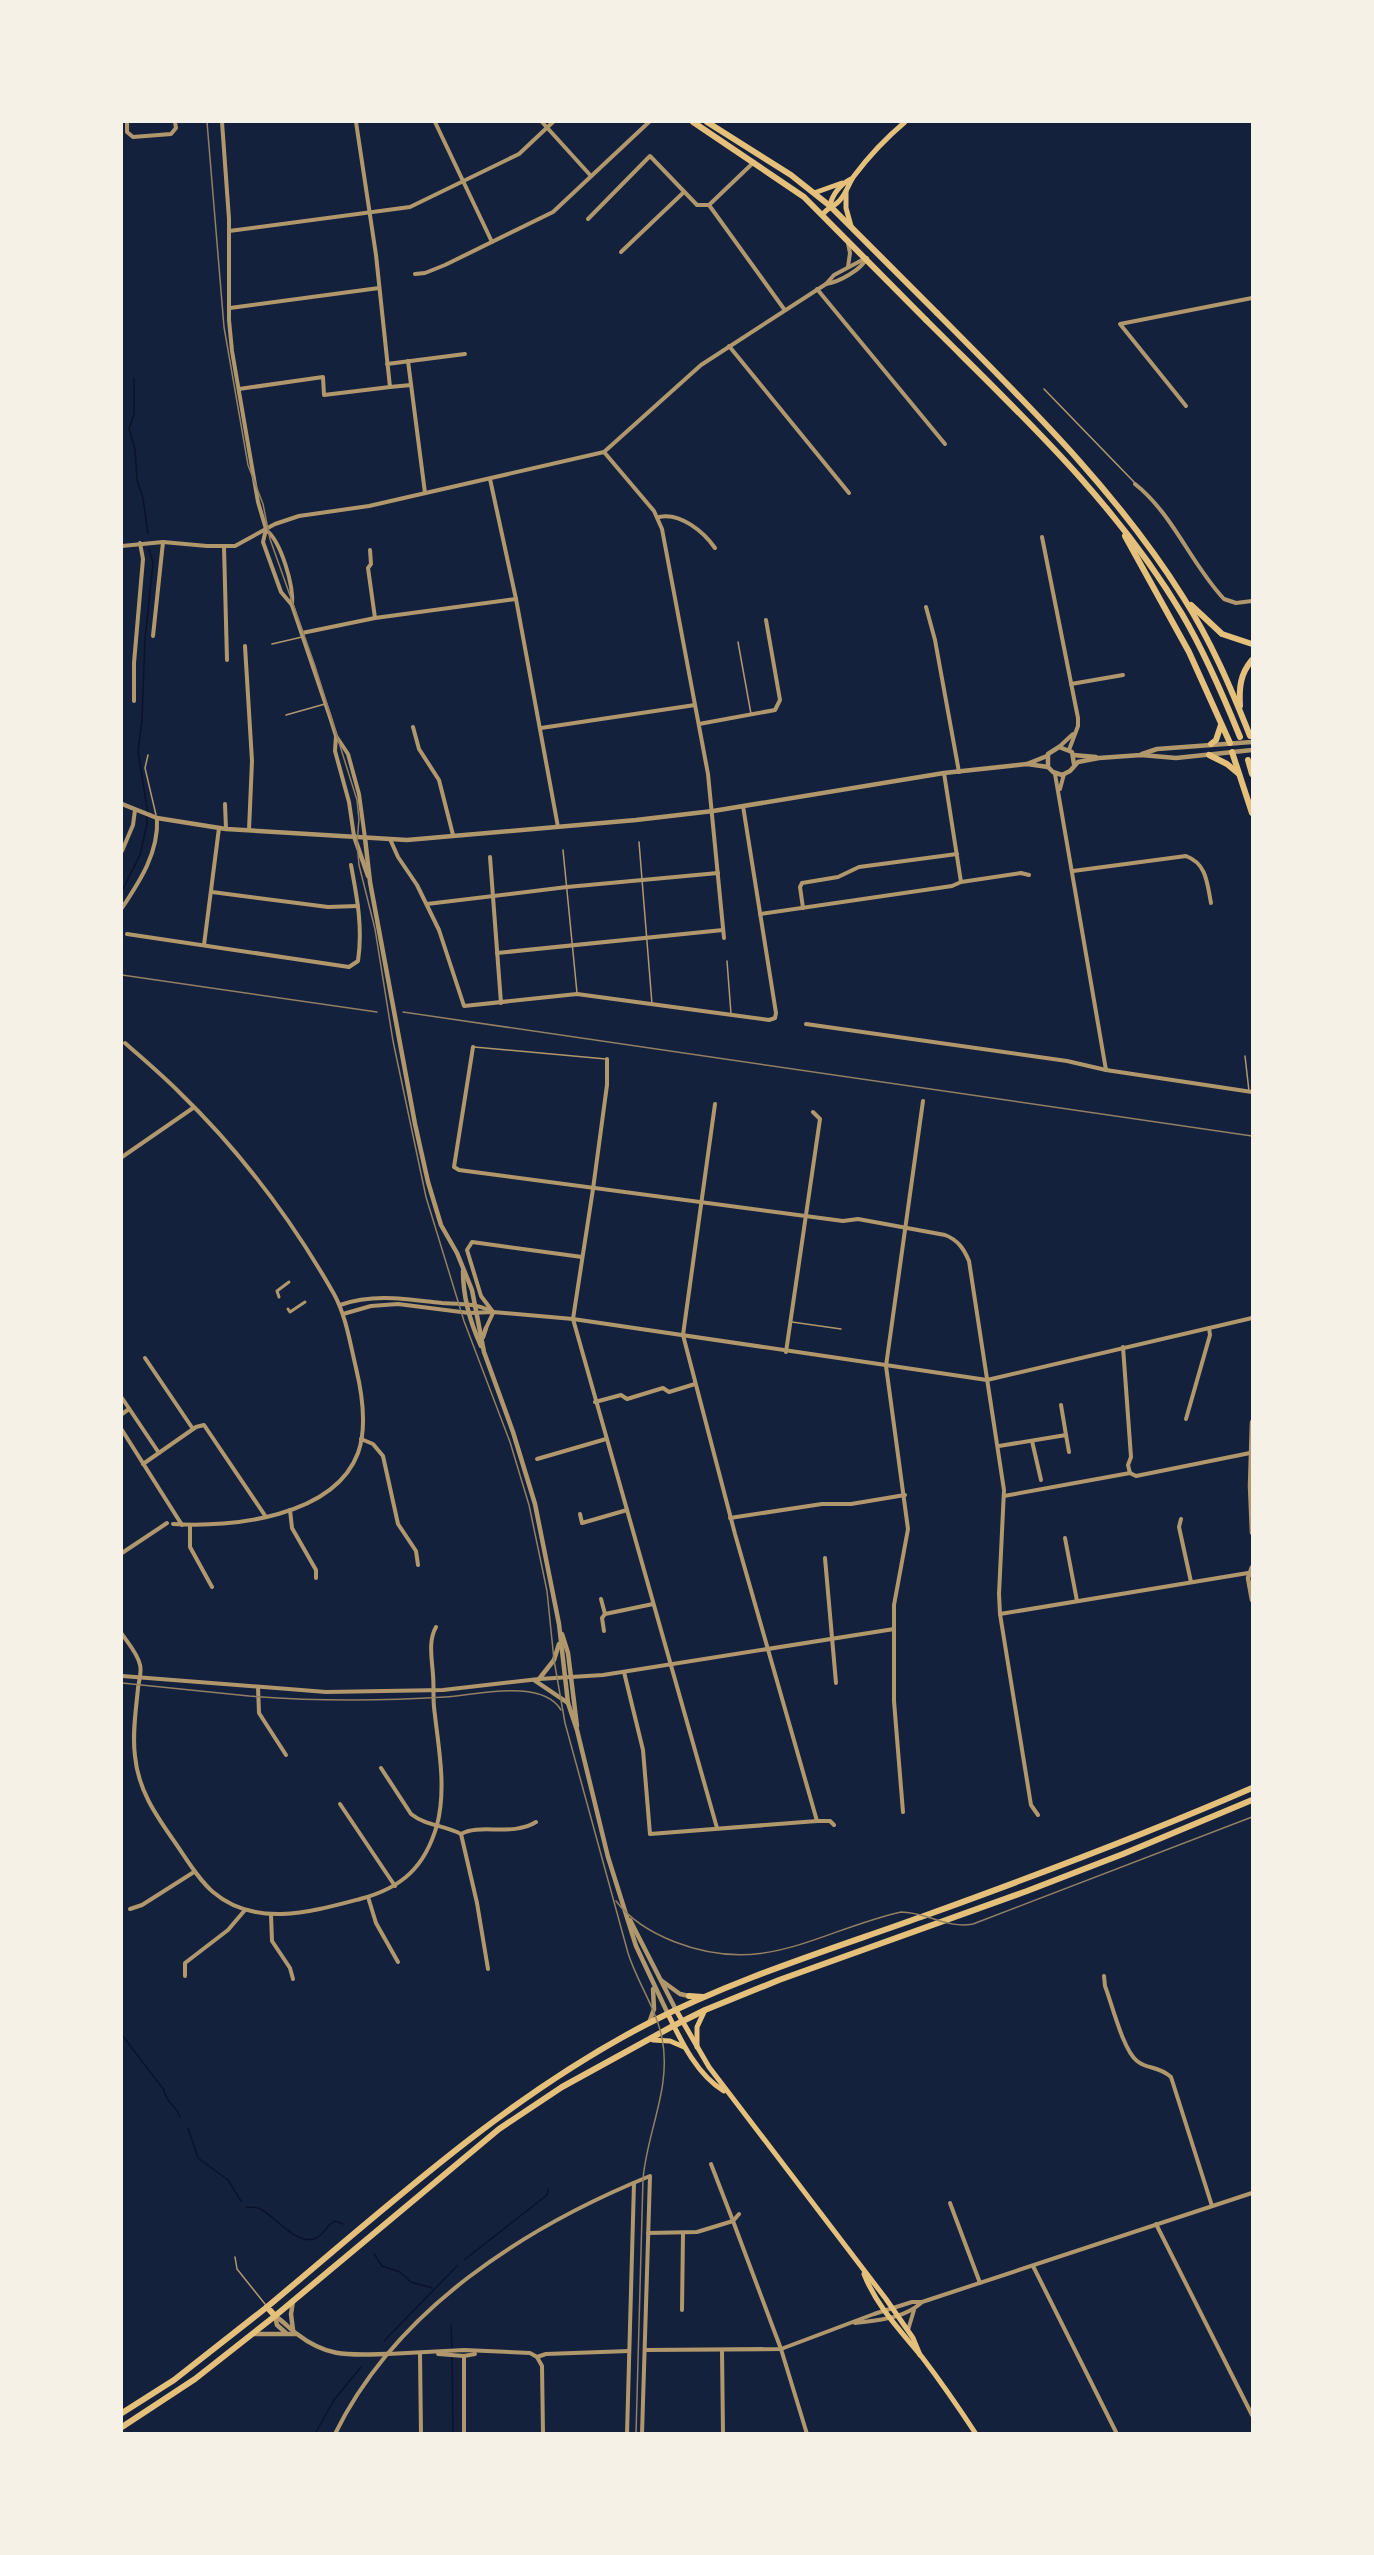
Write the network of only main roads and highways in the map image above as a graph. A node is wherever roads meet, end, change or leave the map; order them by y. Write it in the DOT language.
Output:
graph roads {
  1 [pos="693,122"];
  2 [pos="707,122"];
  3 [pos="905,122"];
  4 [pos="851,179"];
  5 [pos="844,183"];
  6 [pos="846,191"];
  7 [pos="814,193"];
  8 [pos="830,206"];
  9 [pos="823,214"];
  10 [pos="852,227"];
  11 [pos="874,250"];
  12 [pos="867,258"];
  13 [pos="1113,514"];
  14 [pos="1184,598"];
  15 [pos="1252,644"];
  16 [pos="1252,660"];
  17 [pos="1240,712"];
  18 [pos="1221,724"];
  19 [pos="1251,739"];
  20 [pos="1211,744"];
  21 [pos="1235,752"];
  22 [pos="1209,755"];
  23 [pos="1248,760"];
  24 [pos="1239,774"];
  25 [pos="1252,774"];
  26 [pos="1252,813"];
  27 [pos="1252,1788"];
  28 [pos="1252,1800"];
  29 [pos="688,1996"];
  30 [pos="704,1997"];
  31 [pos="676,2010"];
  32 [pos="705,2010"];
  33 [pos="668,2014"];
  34 [pos="681,2022"];
  35 [pos="674,2026"];
  36 [pos="653,2040"];
  37 [pos="638,2045"];
  38 [pos="686,2048"];
  39 [pos="697,2049"];
  40 [pos="728,2093"];
  41 [pos="862,2269"];
  42 [pos="267,2307"];
  43 [pos="275,2316"];
  44 [pos="920,2355"];
  45 [pos="122,2413"];
  46 [pos="122,2427"];
  47 [pos="976,2433"];
  1 -- 9 [label="main road"];
  2 -- 7 [label="main road"];
  3 -- 4 [label="main road"];
  4 -- 5 [label="main road"];
  4 -- 6 [label="main road"];
  5 -- 7 [label="main road"];
  5 -- 8 [label="main road"];
  6 -- 8 [label="main road"];
  6 -- 10 [label="main road"];
  7 -- 8 [label="main road"];
  8 -- 9 [label="main road"];
  8 -- 10 [label="main road"];
  9 -- 12 [label="main road"];
  10 -- 11 [label="main road"];
  11 -- 12 [label="main road"];
  11 -- 14 [label="main road"];
  12 -- 13 [label="main road"];
  13 -- 18 [label="main road"];
  13 -- 18 [label="main road"];
  14 -- 15 [label="main road"];
  14 -- 17 [label="main road"];
  16 -- 17 [label="main road"];
  17 -- 19 [label="main road"];
  18 -- 20 [label="main road"];
  21 -- 24 [label="main road"];
  22 -- 24 [label="main road"];
  23 -- 25 [label="main road"];
  24 -- 26 [label="main road"];
  27 -- 30 [label="main road"];
  28 -- 32 [label="main road"];
  29 -- 30 [label="main road"];
  30 -- 31 [label="main road"];
  31 -- 33 [label="main road"];
  31 -- 34 [label="main road"];
  32 -- 34 [label="main road"];
  32 -- 39 [label="main road"];
  33 -- 35 [label="main road"];
  33 -- 42 [label="main road"];
  34 -- 35 [label="main road"];
  34 -- 39 [label="main road"];
  35 -- 37 [label="main road"];
  35 -- 38 [label="main road"];
  36 -- 37 [label="main road"];
  36 -- 38 [label="main road"];
  37 -- 43 [label="main road"];
  38 -- 40 [label="main road"];
  39 -- 40 [label="main road"];
  40 -- 41 [label="main road"];
  41 -- 44 [label="main road"];
  41 -- 44 [label="main road"];
  42 -- 43 [label="main road"];
  42 -- 45 [label="main road"];
  43 -- 46 [label="main road"];
  44 -- 47 [label="main road"];
}
